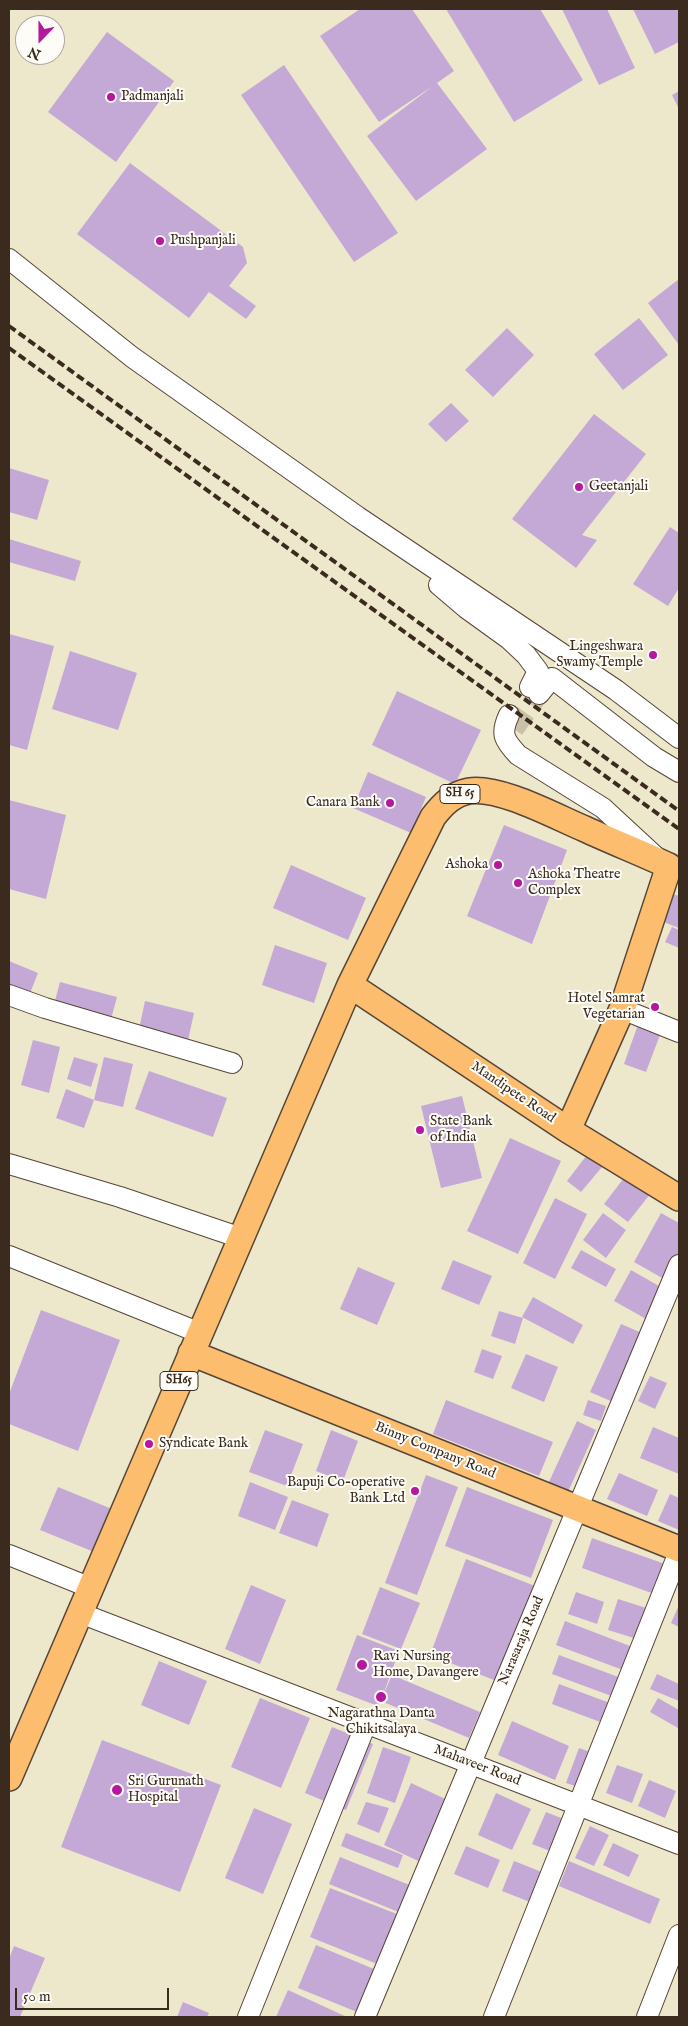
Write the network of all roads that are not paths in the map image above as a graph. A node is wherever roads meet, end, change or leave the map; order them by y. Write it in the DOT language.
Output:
graph roads {
  1 [pos="9,259"];
  2 [pos="442,573"];
  3 [pos="511,722"];
  4 [pos="679,738"];
  5 [pos="679,772"];
  6 [pos="666,865"];
  7 [pos="350,985"];
  8 [pos="9,995"];
  9 [pos="622,1009"];
  10 [pos="679,1032"];
  11 [pos="232,1063"];
  12 [pos="568,1130"];
  13 [pos="9,1164"];
  14 [pos="679,1198"];
  15 [pos="241,1238"];
  16 [pos="9,1256"];
  17 [pos="679,1265"];
  18 [pos="196,1343"];
  19 [pos="578,1508"];
  20 [pos="679,1550"];
  21 [pos="9,1555"];
  22 [pos="91,1588"];
  23 [pos="80,1614"];
  24 [pos="366,1724"];
  25 [pos="471,1764"];
  26 [pos="9,1778"];
  27 [pos="579,1805"];
  28 [pos="679,1844"];
  29 [pos="679,1935"];
  30 [pos="248,2017"];
  31 [pos="365,2017"];
  32 [pos="494,2017"];
  33 [pos="647,2017"];
  1 -- 2 [label="street"];
  2 -- 4 [label="street"];
  2 -- 5 [label="street"];
  3 -- 6 [label="street"];
  6 -- 7 [label="main road, SH 65"];
  6 -- 9 [label="main road"];
  7 -- 12 [label="main road, Mandipete Road"];
  7 -- 15 [label="main road, SH65"];
  8 -- 11 [label="street"];
  9 -- 10 [label="street"];
  9 -- 12 [label="main road"];
  12 -- 14 [label="main road, Mandipete Road"];
  13 -- 15 [label="street"];
  15 -- 18 [label="main road, SH65"];
  16 -- 18 [label="street"];
  17 -- 19 [label="street, Narasaraja Road"];
  18 -- 19 [label="main road, Binny Company Road"];
  18 -- 22 [label="main road, SH65"];
  19 -- 20 [label="main road, Binny Company Road"];
  19 -- 25 [label="street, Narasaraja Road"];
  20 -- 27 [label="street"];
  21 -- 22 [label="street"];
  22 -- 23 [label="main road, SH65"];
  23 -- 24 [label="street, Mahaveer Road"];
  23 -- 26 [label="main road, SH65"];
  24 -- 25 [label="street, Mahaveer Road"];
  24 -- 30 [label="street"];
  25 -- 27 [label="street, Mahaveer Road"];
  25 -- 31 [label="street, Narasaraja Road"];
  27 -- 28 [label="street, Mahaveer Road"];
  27 -- 32 [label="street"];
  29 -- 33 [label="street"];
}
